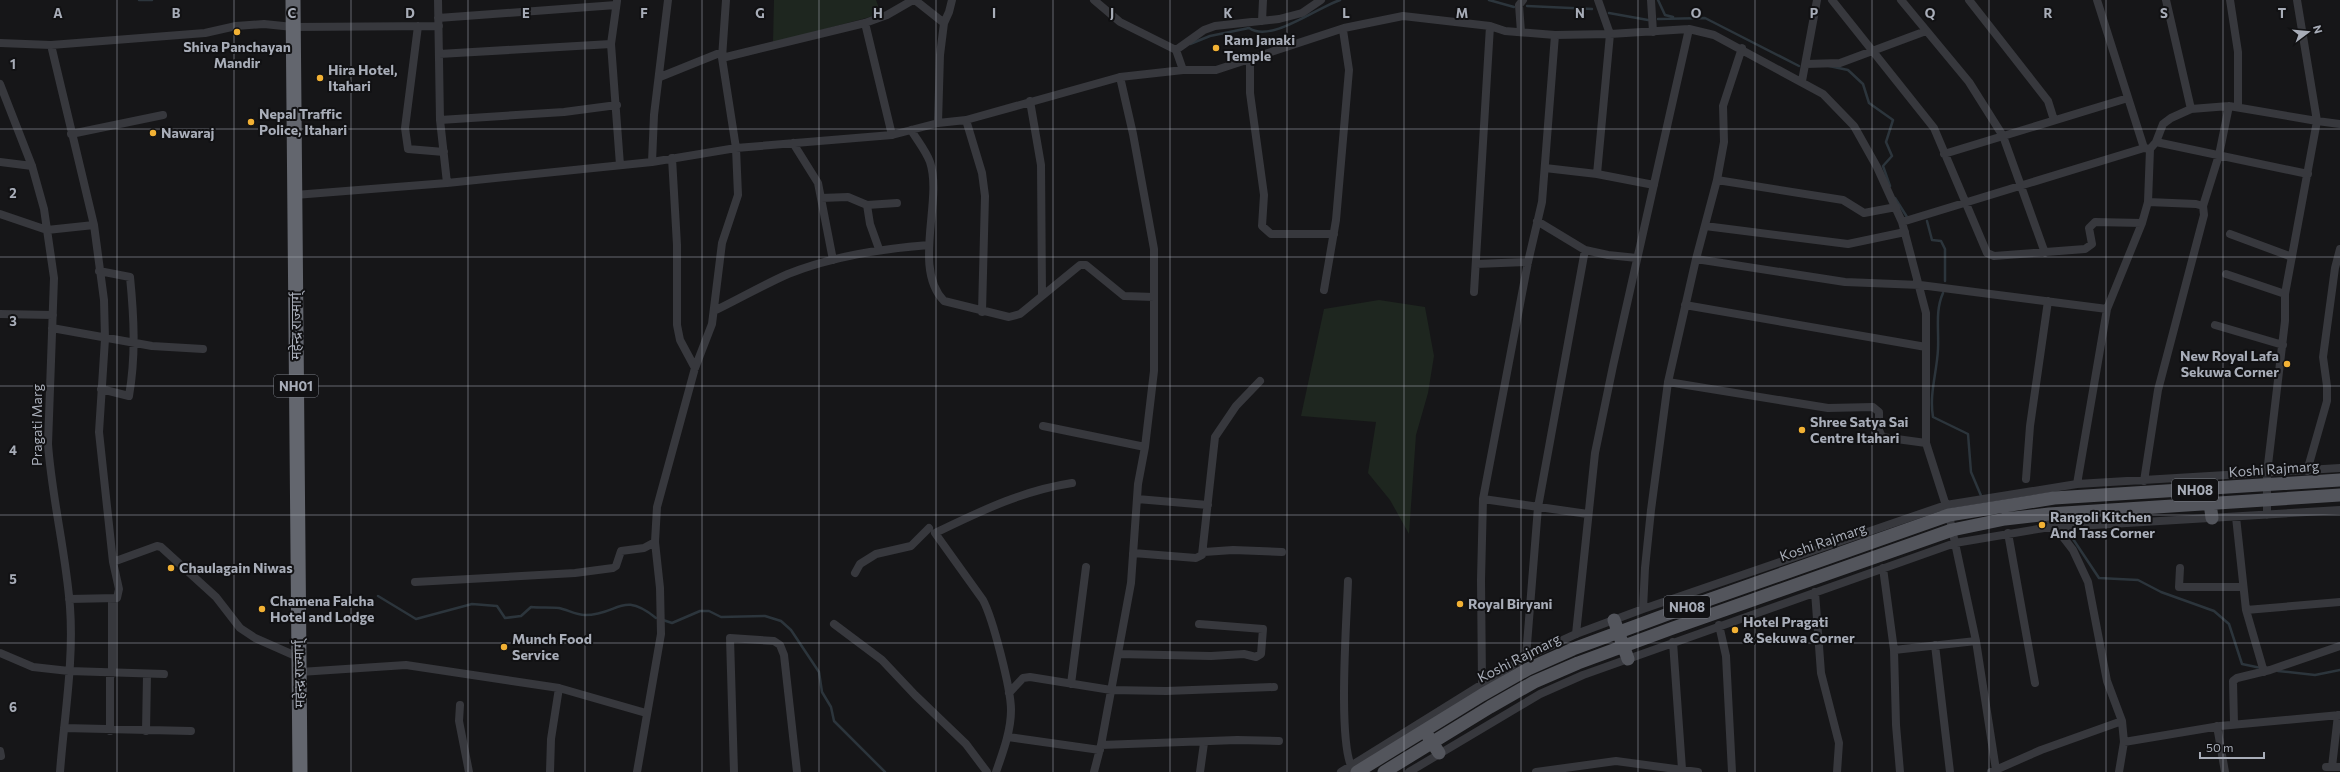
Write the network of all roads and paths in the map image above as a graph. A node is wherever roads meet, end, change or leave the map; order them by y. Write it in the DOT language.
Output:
graph roads {
  1 [pos="293,0"];
  2 [pos="438,0"];
  3 [pos="668,0"];
  4 [pos="726,0"];
  5 [pos="914,0"];
  6 [pos="952,0"];
  7 [pos="1094,0"];
  8 [pos="1263,0"];
  9 [pos="1321,0"];
  10 [pos="1523,0"];
  11 [pos="1598,0"];
  12 [pos="1651,0"];
  13 [pos="1816,0"];
  14 [pos="1832,0"];
  15 [pos="1901,0"];
  16 [pos="1969,0"];
  17 [pos="2097,0"];
  18 [pos="2166,0"];
  19 [pos="2230,0"];
  20 [pos="2297,0"];
  21 [pos="617,3"];
  22 [pos="1262,21"];
  23 [pos="439,22"];
  24 [pos="865,23"];
  25 [pos="944,23"];
  26 [pos="418,26"];
  27 [pos="1490,26"];
  28 [pos="293,27"];
  29 [pos="1689,29"];
  30 [pos="1343,30"];
  31 [pos="1926,31"];
  32 [pos="1521,32"];
  33 [pos="1653,32"];
  34 [pos="1610,34"];
  35 [pos="1555,35"];
  36 [pos="0,44"];
  37 [pos="611,44"];
  38 [pos="51,45"];
  39 [pos="1742,48"];
  40 [pos="1176,50"];
  41 [pos="1874,52"];
  42 [pos="439,54"];
  43 [pos="722,55"];
  44 [pos="1250,60"];
  45 [pos="1806,64"];
  46 [pos="1183,70"];
  47 [pos="660,77"];
  48 [pos="1120,77"];
  49 [pos="1802,80"];
  50 [pos="0,84"];
  51 [pos="2,94"];
  52 [pos="2128,98"];
  53 [pos="1030,101"];
  54 [pos="617,105"];
  55 [pos="2229,106"];
  56 [pos="2238,107"];
  57 [pos="2191,109"];
  58 [pos="163,115"];
  59 [pos="440,120"];
  60 [pos="966,120"];
  61 [pos="2054,120"];
  62 [pos="2317,121"];
  63 [pos="938,123"];
  64 [pos="2340,124"];
  65 [pos="911,130"];
  66 [pos="71,134"];
  67 [pos="892,135"];
  68 [pos="2003,136"];
  69 [pos="793,142"];
  70 [pos="2156,142"];
  71 [pos="736,148"];
  72 [pos="2147,148"];
  73 [pos="444,152"];
  74 [pos="1944,154"];
  75 [pos="2219,156"];
  76 [pos="672,158"];
  77 [pos="0,162"];
  78 [pos="652,162"];
  79 [pos="620,165"];
  80 [pos="32,166"];
  81 [pos="1545,168"];
  82 [pos="1597,174"];
  83 [pos="2308,174"];
  84 [pos="1717,180"];
  85 [pos="447,183"];
  86 [pos="1654,185"];
  87 [pos="2021,186"];
  88 [pos="295,195"];
  89 [pos="821,198"];
  90 [pos="2148,202"];
  91 [pos="897,203"];
  92 [pos="1965,203"];
  93 [pos="867,205"];
  94 [pos="2203,206"];
  95 [pos="1896,207"];
  96 [pos="0,214"];
  97 [pos="1537,221"];
  98 [pos="1902,222"];
  99 [pos="2142,223"];
  100 [pos="94,225"];
  101 [pos="1706,226"];
  102 [pos="47,230"];
  103 [pos="1905,232"];
  104 [pos="1334,234"];
  105 [pos="2230,234"];
  106 [pos="929,245"];
  107 [pos="879,249"];
  108 [pos="2340,249"];
  109 [pos="1585,250"];
  110 [pos="2045,253"];
  111 [pos="2292,257"];
  112 [pos="1637,258"];
  113 [pos="1696,259"];
  114 [pos="833,260"];
  115 [pos="1528,262"];
  116 [pos="1476,264"];
  117 [pos="99,270"];
  118 [pos="2226,274"];
  119 [pos="1920,285"];
  120 [pos="1324,290"];
  121 [pos="1474,292"];
  122 [pos="1042,294"];
  123 [pos="2285,294"];
  124 [pos="1154,297"];
  125 [pos="2048,301"];
  126 [pos="1686,305"];
  127 [pos="2107,309"];
  128 [pos="714,311"];
  129 [pos="982,312"];
  130 [pos="0,314"];
  131 [pos="53,315"];
  132 [pos="2215,325"];
  133 [pos="52,328"];
  134 [pos="105,339"];
  135 [pos="134,342"];
  136 [pos="2283,345"];
  137 [pos="1926,347"];
  138 [pos="203,349"];
  139 [pos="695,368"];
  140 [pos="1260,381"];
  141 [pos="1668,382"];
  142 [pos="101,389"];
  143 [pos="1043,426"];
  144 [pos="1926,444"];
  145 [pos="1146,447"];
  146 [pos="2340,468"];
  147 [pos="2307,471"];
  148 [pos="2026,479"];
  149 [pos="2144,480"];
  150 [pos="2267,480"];
  151 [pos="2340,480"];
  152 [pos="1072,483"];
  153 [pos="2077,484"];
  154 [pos="2104,489"];
  155 [pos="2048,494"];
  156 [pos="2340,494"];
  157 [pos="1137,499"];
  158 [pos="1483,499"];
  159 [pos="2266,500"];
  160 [pos="2210,503"];
  161 [pos="1208,505"];
  162 [pos="1538,507"];
  163 [pos="1948,510"];
  164 [pos="2340,510"];
  165 [pos="1588,514"];
  166 [pos="2051,514"];
  167 [pos="2267,515"];
  168 [pos="2236,516"];
  169 [pos="2212,518"];
  170 [pos="2059,527"];
  171 [pos="929,528"];
  172 [pos="1952,530"];
  173 [pos="2008,533"];
  174 [pos="655,542"];
  175 [pos="1955,543"];
  176 [pos="1204,552"];
  177 [pos="1282,552"];
  178 [pos="1133,553"];
  179 [pos="113,562"];
  180 [pos="1086,567"];
  181 [pos="1883,568"];
  182 [pos="2180,568"];
  183 [pos="855,573"];
  184 [pos="1348,581"];
  185 [pos="415,582"];
  186 [pos="2243,587"];
  187 [pos="1815,592"];
  188 [pos="69,599"];
  189 [pos="112,600"];
  190 [pos="2340,602"];
  191 [pos="1643,609"];
  192 [pos="2246,610"];
  193 [pos="834,624"];
  194 [pos="1199,624"];
  195 [pos="1719,625"];
  196 [pos="1616,626"];
  197 [pos="1576,634"];
  198 [pos="1976,641"];
  199 [pos="1673,642"];
  200 [pos="1935,645"];
  201 [pos="1623,646"];
  202 [pos="2340,646"];
  203 [pos="1894,650"];
  204 [pos="0,653"];
  205 [pos="1118,654"];
  206 [pos="298,657"];
  207 [pos="1526,657"];
  208 [pos="1628,659"];
  209 [pos="69,671"];
  210 [pos="300,672"];
  211 [pos="2264,672"];
  212 [pos="111,674"];
  213 [pos="164,674"];
  214 [pos="147,675"];
  215 [pos="1482,683"];
  216 [pos="2036,683"];
  217 [pos="1071,684"];
  218 [pos="1274,687"];
  219 [pos="559,688"];
  220 [pos="1111,690"];
  221 [pos="1009,693"];
  222 [pos="460,705"];
  223 [pos="646,713"];
  224 [pos="2339,715"];
  225 [pos="2122,721"];
  226 [pos="2234,724"];
  227 [pos="1422,726"];
  228 [pos="2217,726"];
  229 [pos="64,728"];
  230 [pos="110,730"];
  231 [pos="146,731"];
  232 [pos="191,731"];
  233 [pos="1008,737"];
  234 [pos="1279,741"];
  235 [pos="1204,742"];
  236 [pos="1432,742"];
  237 [pos="2124,742"];
  238 [pos="1100,747"];
  239 [pos="1439,753"];
  240 [pos="2333,767"];
  241 [pos="1354,770"];
  242 [pos="1570,770"];
  243 [pos="1682,770"];
  244 [pos="1997,770"];
  245 [pos="60,772"];
  246 [pos="300,772"];
  247 [pos="469,772"];
  248 [pos="550,772"];
  249 [pos="637,772"];
  250 [pos="734,772"];
  251 [pos="797,772"];
  252 [pos="987,772"];
  253 [pos="996,772"];
  254 [pos="1094,772"];
  255 [pos="1200,772"];
  256 [pos="1340,772"];
  257 [pos="1384,772"];
  258 [pos="1409,772"];
  259 [pos="1536,772"];
  260 [pos="1698,772"];
  261 [pos="1732,772"];
  262 [pos="1837,772"];
  263 [pos="1900,772"];
  264 [pos="1950,772"];
  265 [pos="2119,772"];
  266 [pos="2225,772"];
  1 -- 28 [label="highway, महेन्द्र राज्मार्ग् / NH01"];
  2 -- 23 [label="street"];
  3 -- 47 [label="street"];
  4 -- 43 [label="street"];
  5 -- 24 [label="street"];
  5 -- 25 [label="street"];
  6 -- 25 [label="street"];
  7 -- 40 [label="street"];
  8 -- 22 [label="street"];
  9 -- 22 [label="street"];
  10 -- 32 [label="street"];
  11 -- 34 [label="street"];
  12 -- 33 [label="street"];
  13 -- 45 [label="street"];
  14 -- 41 [label="street"];
  15 -- 31 [label="street"];
  16 -- 61 [label="street"];
  17 -- 52 [label="street"];
  18 -- 57 [label="street"];
  19 -- 56 [label="street"];
  20 -- 62 [label="street"];
  21 -- 23 [label="street"];
  21 -- 37 [label="street"];
  22 -- 40 [label="street"];
  23 -- 26 [label="street"];
  23 -- 42 [label="street"];
  24 -- 43 [label="street"];
  24 -- 67 [label="street"];
  25 -- 63 [label="street"];
  26 -- 28 [label="street"];
  26 -- 73 [label="street"];
  27 -- 30 [label="street"];
  27 -- 32 [label="street"];
  27 -- 116 [label="street"];
  28 -- 38 [label="street"];
  28 -- 88 [label="highway, महेन्द्र राज्मार्ग् / NH01"];
  29 -- 33 [label="street"];
  29 -- 39 [label="street"];
  29 -- 86 [label="street"];
  30 -- 44 [label="street"];
  30 -- 104 [label="street"];
  31 -- 41 [label="street"];
  31 -- 68 [label="street"];
  32 -- 35 [label="street"];
  33 -- 34 [label="street"];
  34 -- 35 [label="street"];
  34 -- 82 [label="street"];
  35 -- 81 [label="street"];
  36 -- 38 [label="street"];
  37 -- 42 [label="street"];
  37 -- 54 [label="street"];
  38 -- 66 [label="street"];
  39 -- 49 [label="street"];
  39 -- 84 [label="street"];
  40 -- 46 [label="street"];
  41 -- 45 [label="street"];
  41 -- 74 [label="street"];
  42 -- 59 [label="street"];
  43 -- 47 [label="street"];
  43 -- 71 [label="street"];
  44 -- 46 [label="street"];
  44 -- 104 [label="street"];
  45 -- 49 [label="street"];
  46 -- 48 [label="street"];
  47 -- 78 [label="street"];
  48 -- 53 [label="street"];
  48 -- 124 [label="street"];
  49 -- 95 [label="street"];
  50 -- 51 [label="street, Pragati Marg"];
  51 -- 80 [label="street, Pragati Marg"];
  52 -- 61 [label="street"];
  52 -- 72 [label="street"];
  53 -- 60 [label="street"];
  53 -- 122 [label="street"];
  54 -- 59 [label="street"];
  54 -- 79 [label="street"];
  55 -- 56 [label="street"];
  55 -- 57 [label="street"];
  55 -- 75 [label="street"];
  56 -- 62 [label="street"];
  57 -- 70 [label="street"];
  58 -- 66 [label="street"];
  59 -- 73 [label="street"];
  60 -- 63 [label="street"];
  60 -- 129 [label="street"];
  61 -- 68 [label="street"];
  62 -- 64 [label="street"];
  62 -- 83 [label="street"];
  63 -- 65 [label="street"];
  65 -- 67 [label="street"];
  65 -- 106 [label="street"];
  66 -- 100 [label="street"];
  67 -- 69 [label="street"];
  68 -- 74 [label="street"];
  68 -- 87 [label="street"];
  69 -- 71 [label="street"];
  69 -- 89 [label="street"];
  70 -- 72 [label="street"];
  70 -- 75 [label="street"];
  71 -- 76 [label="street"];
  71 -- 128 [label="street"];
  72 -- 87 [label="street"];
  72 -- 90 [label="street"];
  73 -- 85 [label="street"];
  74 -- 92 [label="street"];
  75 -- 83 [label="street"];
  75 -- 94 [label="street"];
  76 -- 78 [label="street"];
  76 -- 139 [label="street"];
  77 -- 80 [label="street"];
  78 -- 79 [label="street"];
  79 -- 85 [label="street"];
  80 -- 102 [label="street, Pragati Marg"];
  81 -- 82 [label="street"];
  81 -- 97 [label="street"];
  82 -- 86 [label="street"];
  83 -- 111 [label="street"];
  84 -- 95 [label="street"];
  84 -- 101 [label="street"];
  85 -- 88 [label="street"];
  86 -- 112 [label="street"];
  87 -- 92 [label="street"];
  87 -- 110 [label="street"];
  88 -- 206 [label="highway, महेन्द्र राज्मार्ग् / NH01"];
  89 -- 93 [label="street"];
  89 -- 114 [label="street"];
  90 -- 94 [label="street"];
  90 -- 99 [label="street"];
  91 -- 93 [label="street"];
  92 -- 98 [label="street"];
  92 -- 110 [label="street"];
  93 -- 107 [label="street"];
  94 -- 149 [label="street"];
  95 -- 98 [label="street"];
  96 -- 102 [label="street"];
  97 -- 109 [label="street"];
  97 -- 115 [label="street"];
  98 -- 103 [label="street"];
  99 -- 110 [label="street"];
  99 -- 127 [label="street"];
  100 -- 102 [label="street"];
  100 -- 117 [label="street"];
  101 -- 103 [label="street"];
  101 -- 113 [label="street"];
  102 -- 131 [label="street, Pragati Marg"];
  103 -- 119 [label="street"];
  104 -- 120 [label="street"];
  105 -- 111 [label="street"];
  106 -- 107 [label="street"];
  106 -- 129 [label="street"];
  107 -- 114 [label="street"];
  108 -- 147 [label="street"];
  109 -- 112 [label="street"];
  109 -- 162 [label="street"];
  111 -- 123 [label="street"];
  112 -- 165 [label="street"];
  113 -- 119 [label="street"];
  113 -- 126 [label="street"];
  114 -- 128 [label="street"];
  115 -- 116 [label="street"];
  115 -- 158 [label="street"];
  116 -- 121 [label="street"];
  117 -- 134 [label="street"];
  117 -- 135 [label="street"];
  118 -- 123 [label="street"];
  119 -- 125 [label="street"];
  119 -- 137 [label="street"];
  122 -- 124 [label="street"];
  122 -- 129 [label="street"];
  123 -- 136 [label="street"];
  124 -- 145 [label="street"];
  125 -- 127 [label="street"];
  125 -- 148 [label="street"];
  126 -- 137 [label="street"];
  126 -- 141 [label="street"];
  127 -- 153 [label="street"];
  128 -- 139 [label="street"];
  130 -- 131 [label="street"];
  131 -- 133 [label="street, Pragati Marg"];
  132 -- 136 [label="street"];
  133 -- 134 [label="street"];
  133 -- 188 [label="street, Pragati Marg"];
  134 -- 135 [label="street"];
  134 -- 142 [label="street"];
  135 -- 138 [label="street"];
  135 -- 142 [label="street"];
  136 -- 150 [label="street"];
  137 -- 144 [label="street"];
  139 -- 174 [label="street"];
  140 -- 161 [label="street"];
  141 -- 144 [label="street"];
  141 -- 191 [label="street"];
  142 -- 179 [label="street"];
  143 -- 145 [label="street"];
  144 -- 163 [label="street"];
  145 -- 157 [label="street"];
  146 -- 147 [label="street"];
  147 -- 150 [label="street"];
  149 -- 150 [label="street"];
  149 -- 154 [label="street"];
  150 -- 151 [label="main road, Koshi Rajmarg / NH08"];
  150 -- 154 [label="main road, Koshi Rajmarg / NH08"];
  150 -- 159 [label="street"];
  152 -- 221 [label="street"];
  153 -- 154 [label="street"];
  153 -- 155 [label="street"];
  154 -- 155 [label="main road, Koshi Rajmarg / NH08"];
  155 -- 163 [label="main road, Koshi Rajmarg / NH08"];
  155 -- 163 [label="street"];
  156 -- 159 [label="main road, Koshi Rajmarg / NH08"];
  157 -- 161 [label="street"];
  157 -- 178 [label="street"];
  158 -- 162 [label="street"];
  158 -- 215 [label="street"];
  159 -- 160 [label="main road, Koshi Rajmarg / NH08"];
  159 -- 167 [label="street"];
  160 -- 166 [label="main road, Koshi Rajmarg / NH08"];
  160 -- 169 [label="main road"];
  161 -- 176 [label="street"];
  162 -- 165 [label="street"];
  162 -- 207 [label="street"];
  163 -- 172 [label="street"];
  163 -- 191 [label="street"];
  163 -- 196 [label="main road, Koshi Rajmarg / NH08"];
  164 -- 167 [label="street"];
  165 -- 197 [label="street"];
  166 -- 170 [label="street"];
  166 -- 172 [label="main road, Koshi Rajmarg / NH08"];
  167 -- 168 [label="street"];
  168 -- 169 [label="street"];
  168 -- 186 [label="street"];
  169 -- 170 [label="street"];
  170 -- 173 [label="street"];
  170 -- 225 [label="street"];
  171 -- 183 [label="street"];
  172 -- 175 [label="street"];
  172 -- 201 [label="main road, Koshi Rajmarg / NH08"];
  173 -- 175 [label="street"];
  173 -- 216 [label="street"];
  174 -- 185 [label="street"];
  174 -- 223 [label="street"];
  175 -- 181 [label="street"];
  175 -- 198 [label="street"];
  176 -- 177 [label="street"];
  176 -- 178 [label="street"];
  178 -- 205 [label="street"];
  179 -- 189 [label="street"];
  179 -- 206 [label="street"];
  180 -- 217 [label="street"];
  181 -- 187 [label="street"];
  181 -- 203 [label="street"];
  182 -- 186 [label="street"];
  184 -- 241 [label="street"];
  186 -- 192 [label="street"];
  187 -- 195 [label="street"];
  187 -- 262 [label="street"];
  188 -- 189 [label="street"];
  188 -- 209 [label="street, Pragati Marg"];
  189 -- 212 [label="street"];
  190 -- 192 [label="street"];
  191 -- 196 [label="street"];
  192 -- 211 [label="street"];
  193 -- 252 [label="street"];
  194 -- 205 [label="street"];
  195 -- 199 [label="street"];
  195 -- 261 [label="street"];
  196 -- 197 [label="street"];
  196 -- 201 [label="main road"];
  196 -- 227 [label="main road, Koshi Rajmarg / NH08"];
  197 -- 207 [label="street"];
  198 -- 200 [label="street"];
  198 -- 244 [label="street"];
  199 -- 208 [label="street"];
  199 -- 243 [label="street"];
  200 -- 203 [label="street"];
  200 -- 264 [label="street"];
  201 -- 208 [label="main road"];
  201 -- 236 [label="main road, Koshi Rajmarg / NH08"];
  202 -- 211 [label="street"];
  203 -- 263 [label="street"];
  204 -- 209 [label="street"];
  205 -- 220 [label="street"];
  206 -- 210 [label="highway, महेन्द्र राज्मार्ग् / NH01"];
  207 -- 215 [label="street"];
  208 -- 239 [label="street"];
  209 -- 212 [label="street"];
  209 -- 229 [label="street, Pragati Marg"];
  210 -- 219 [label="street"];
  210 -- 246 [label="highway, महेन्द्र राज्मार्ग् / NH01"];
  211 -- 226 [label="street"];
  212 -- 214 [label="street"];
  212 -- 230 [label="street"];
  213 -- 214 [label="street"];
  214 -- 231 [label="street"];
  215 -- 227 [label="street"];
  217 -- 220 [label="street"];
  217 -- 221 [label="street"];
  218 -- 220 [label="street"];
  219 -- 223 [label="street"];
  219 -- 248 [label="street"];
  220 -- 238 [label="street"];
  221 -- 233 [label="street"];
  222 -- 247 [label="street"];
  223 -- 249 [label="street"];
  224 -- 226 [label="street"];
  224 -- 240 [label="street"];
  225 -- 237 [label="street"];
  225 -- 244 [label="street"];
  226 -- 228 [label="street"];
  227 -- 236 [label="main road"];
  227 -- 241 [label="main road, Koshi Rajmarg / NH08"];
  228 -- 237 [label="street"];
  228 -- 266 [label="street"];
  229 -- 230 [label="street"];
  229 -- 245 [label="street, Pragati Marg"];
  230 -- 231 [label="street"];
  231 -- 232 [label="street"];
  233 -- 238 [label="street"];
  233 -- 253 [label="street"];
  234 -- 235 [label="street"];
  235 -- 238 [label="street"];
  235 -- 255 [label="street"];
  236 -- 239 [label="main road"];
  236 -- 257 [label="main road, Koshi Rajmarg / NH08"];
  237 -- 265 [label="street"];
  238 -- 254 [label="street"];
  239 -- 258 [label="street"];
  241 -- 256 [label="street"];
  242 -- 243 [label="street"];
  242 -- 259 [label="street"];
  243 -- 260 [label="street"];
  250 -- 251 [label="street"];
}
